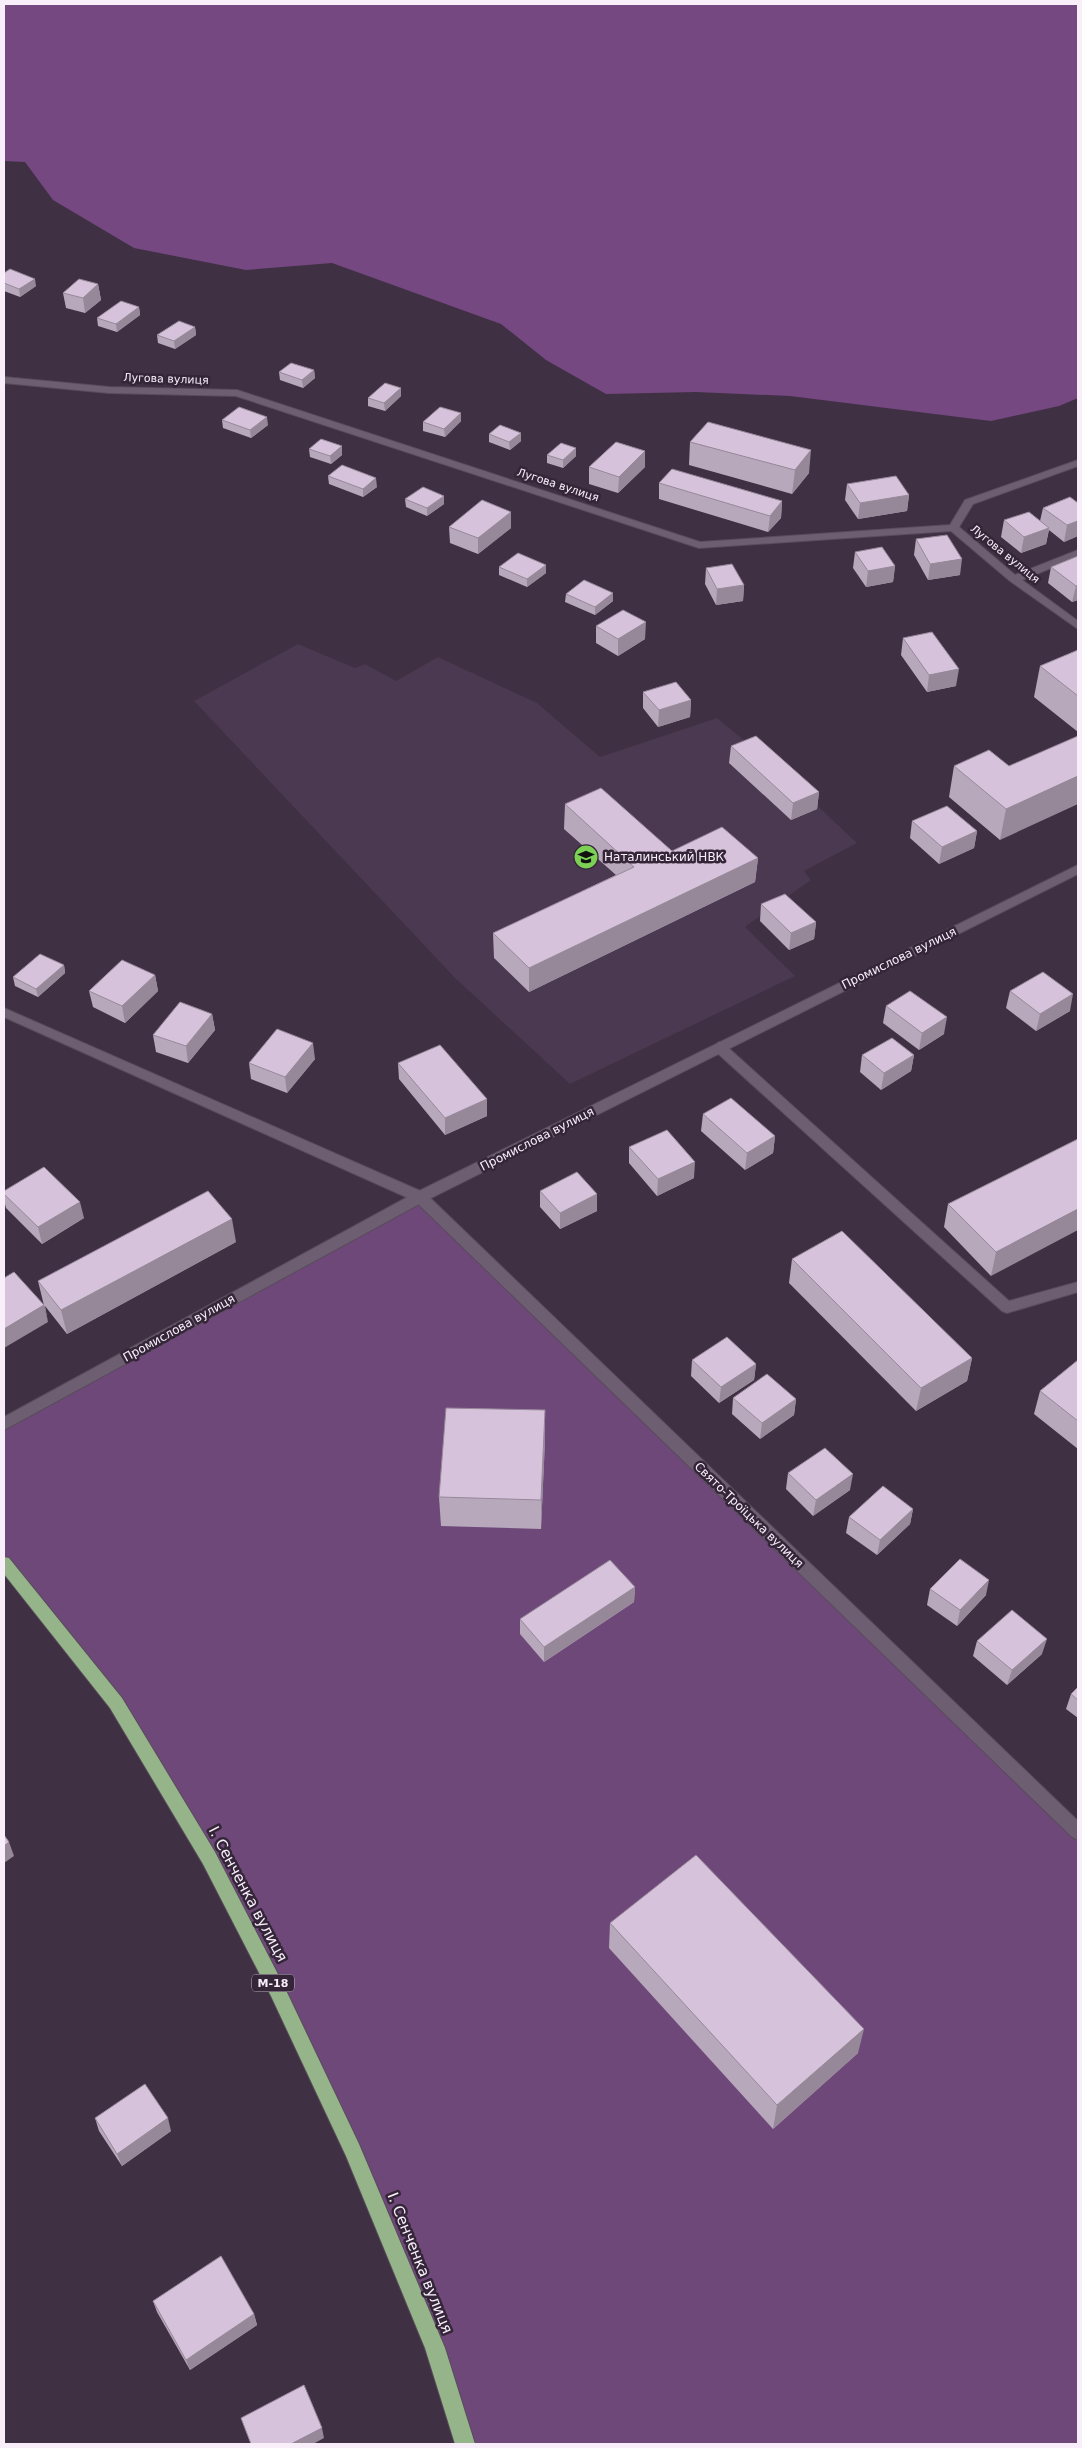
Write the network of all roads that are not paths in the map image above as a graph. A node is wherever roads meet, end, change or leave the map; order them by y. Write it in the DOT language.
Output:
graph roads {
  1 [pos="4,380"];
  2 [pos="1078,462"];
  3 [pos="953,528"];
  4 [pos="1078,553"];
  5 [pos="1014,579"];
  6 [pos="1078,626"];
  7 [pos="1078,869"];
  8 [pos="4,1012"];
  9 [pos="719,1047"];
  10 [pos="420,1197"];
  11 [pos="1078,1287"];
  12 [pos="4,1424"];
  13 [pos="4,1563"];
  14 [pos="1078,1832"];
  15 [pos="465,2444"];
  1 -- 3 [label="street, Лугова вулиця"];
  2 -- 3 [label="street"];
  3 -- 5 [label="street, Лугова вулиця"];
  4 -- 5 [label="street"];
  5 -- 6 [label="street, Лугова вулиця"];
  7 -- 9 [label="street, Промислова вулиця"];
  8 -- 10 [label="street"];
  9 -- 10 [label="street, Промислова вулиця"];
  9 -- 11 [label="street"];
  10 -- 12 [label="street, Промислова вулиця"];
  10 -- 14 [label="street, Свято-Троїцька вулиця"];
  13 -- 15 [label="highway, І. Сенченка вулиця / М-18"];
}
